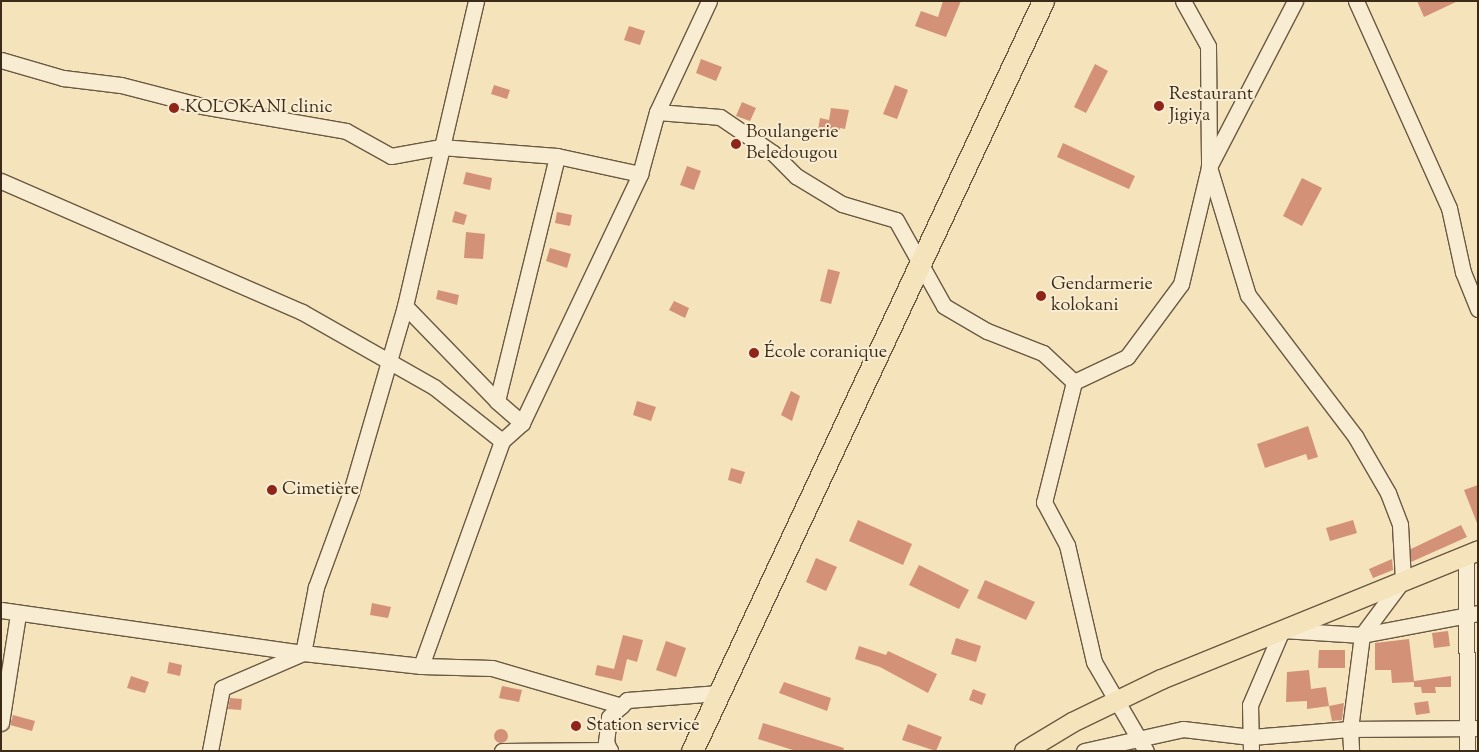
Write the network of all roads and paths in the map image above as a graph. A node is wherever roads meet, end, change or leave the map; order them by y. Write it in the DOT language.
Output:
graph roads {
  1 [pos="476,1"];
  2 [pos="709,1"];
  3 [pos="1043,1"];
  4 [pos="1183,1"];
  5 [pos="1294,1"];
  6 [pos="1356,1"];
  7 [pos="1,60"];
  8 [pos="657,112"];
  9 [pos="441,147"];
  10 [pos="557,156"];
  11 [pos="1209,167"];
  12 [pos="640,174"];
  13 [pos="1,181"];
  14 [pos="922,260"];
  15 [pos="405,306"];
  16 [pos="1478,309"];
  17 [pos="390,362"];
  18 [pos="1074,382"];
  19 [pos="498,401"];
  20 [pos="522,423"];
  21 [pos="502,441"];
  22 [pos="1472,552"];
  23 [pos="1403,580"];
  24 [pos="1,610"];
  25 [pos="18,614"];
  26 [pos="1472,614"];
  27 [pos="1282,630"];
  28 [pos="1362,635"];
  29 [pos="303,654"];
  30 [pos="421,666"];
  31 [pos="719,693"];
  32 [pos="1117,701"];
  33 [pos="622,706"];
  34 [pos="1,723"];
  35 [pos="1350,729"];
  36 [pos="1472,729"];
  37 [pos="1142,744"];
  38 [pos="1251,744"];
  39 [pos="610,750"];
  40 [pos="210,751"];
  41 [pos="502,751"];
  42 [pos="692,751"];
  43 [pos="1024,751"];
  44 [pos="1084,751"];
  45 [pos="1351,751"];
  46 [pos="1467,751"];
  1 -- 9 [label="street"];
  2 -- 8 [label="street"];
  3 -- 14 [label="highway"];
  4 -- 11 [label="street"];
  5 -- 11 [label="street"];
  6 -- 16 [label="street"];
  7 -- 9 [label="street"];
  8 -- 12 [label="street"];
  8 -- 14 [label="street"];
  9 -- 10 [label="street"];
  9 -- 15 [label="street"];
  10 -- 12 [label="street"];
  10 -- 19 [label="street"];
  11 -- 18 [label="street"];
  11 -- 23 [label="street"];
  12 -- 20 [label="street"];
  13 -- 17 [label="street"];
  14 -- 18 [label="street"];
  14 -- 31 [label="highway"];
  15 -- 17 [label="street"];
  15 -- 19 [label="street"];
  17 -- 21 [label="street"];
  17 -- 29 [label="street"];
  18 -- 32 [label="street"];
  19 -- 20 [label="street"];
  20 -- 21 [label="street"];
  21 -- 30 [label="street"];
  22 -- 23 [label="main road"];
  22 -- 26 [label="street"];
  23 -- 27 [label="main road"];
  23 -- 28 [label="street"];
  24 -- 25 [label="street"];
  25 -- 29 [label="street"];
  25 -- 34 [label="street"];
  26 -- 28 [label="street"];
  26 -- 36 [label="street"];
  27 -- 28 [label="street"];
  27 -- 32 [label="main road"];
  27 -- 38 [label="street"];
  28 -- 35 [label="street"];
  29 -- 30 [label="street"];
  29 -- 40 [label="street"];
  30 -- 33 [label="street"];
  31 -- 33 [label="street"];
  31 -- 42 [label="highway"];
  32 -- 37 [label="street"];
  32 -- 43 [label="main road"];
  33 -- 39 [label="street"];
  35 -- 36 [label="street"];
  35 -- 38 [label="street"];
  35 -- 45 [label="street"];
  36 -- 46 [label="street"];
  37 -- 38 [label="street"];
  37 -- 44 [label="street"];
  39 -- 41 [label="street"];
}
